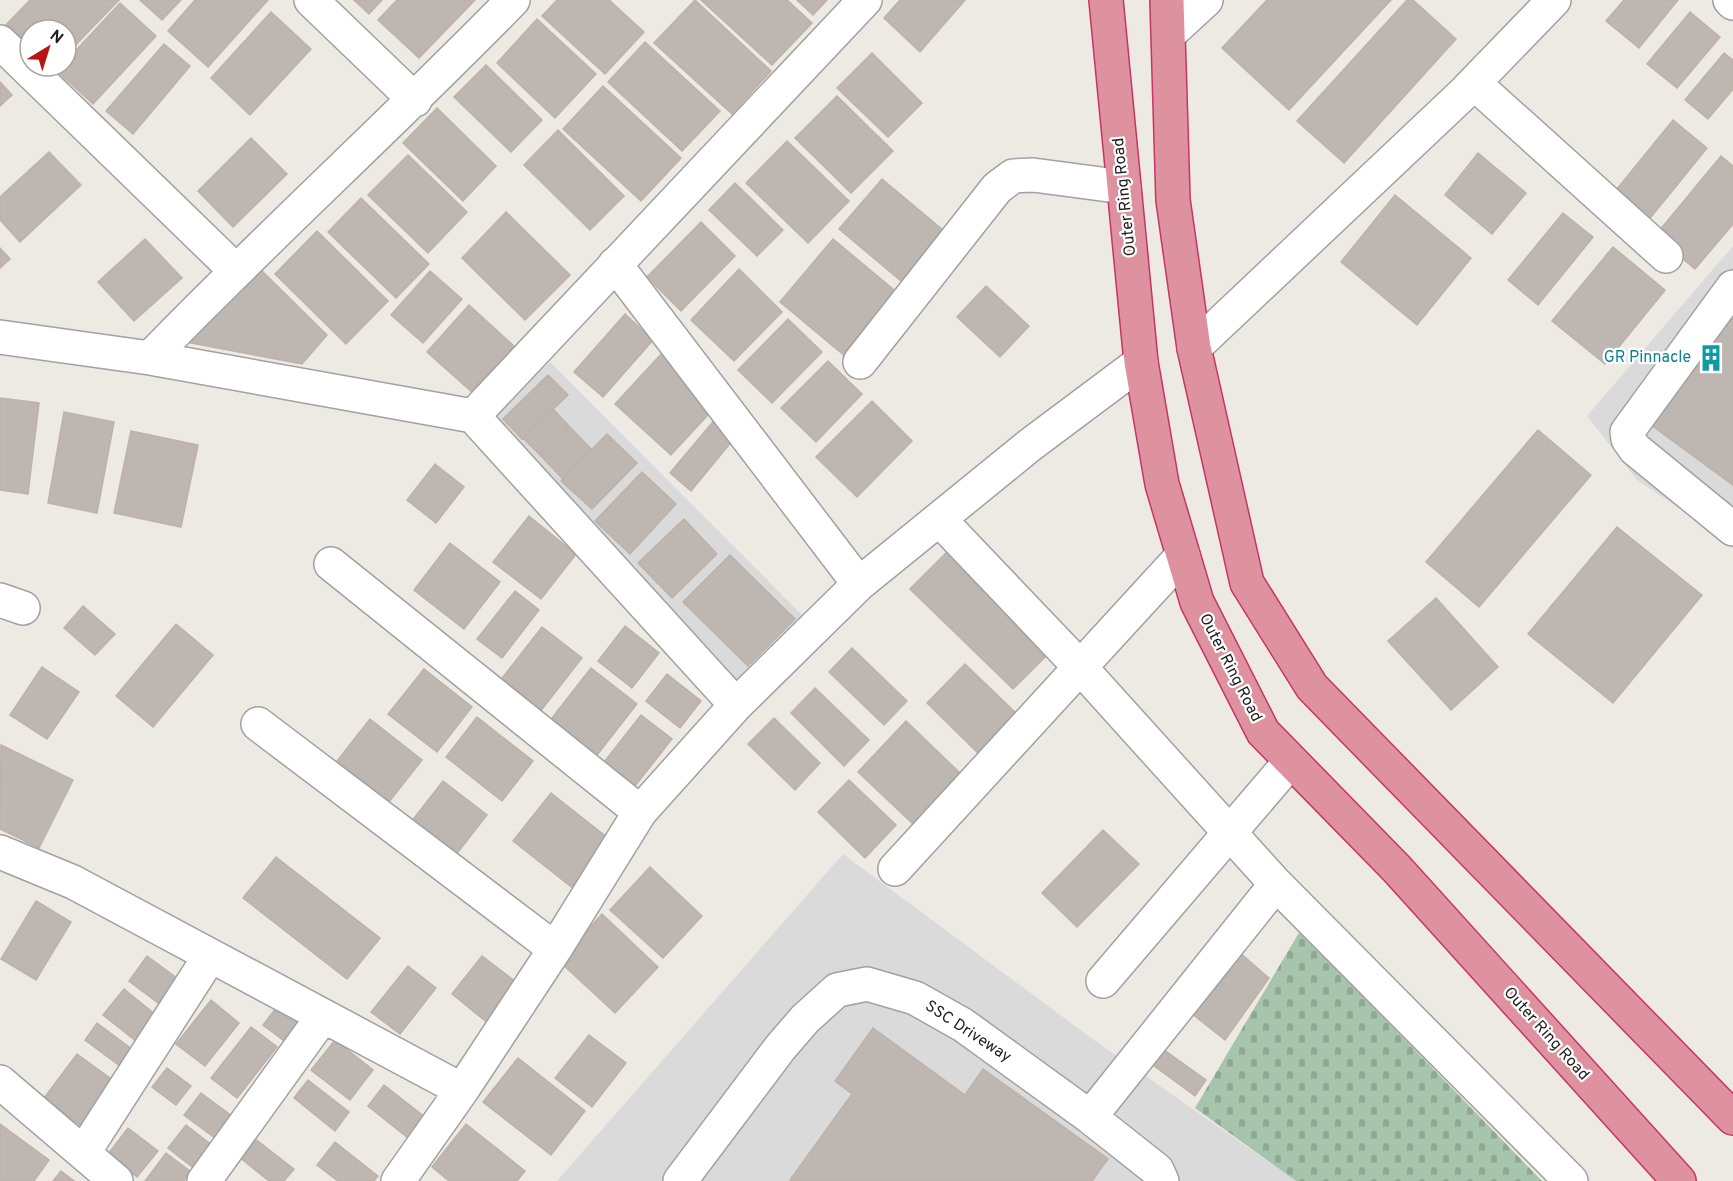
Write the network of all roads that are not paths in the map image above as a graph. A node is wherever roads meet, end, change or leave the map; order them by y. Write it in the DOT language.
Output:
graph roads {
  1 [pos="312,0"];
  2 [pos="513,0"];
  3 [pos="864,0"];
  4 [pos="1106,0"];
  5 [pos="1167,0"];
  6 [pos="1206,0"];
  7 [pos="1554,0"];
  8 [pos="1730,0"];
  9 [pos="1733,3"];
  10 [pos="1169,34"];
  11 [pos="0,42"];
  12 [pos="1474,83"];
  13 [pos="415,100"];
  14 [pos="1124,187"];
  15 [pos="1666,256"];
  16 [pos="615,264"];
  17 [pos="235,270"];
  18 [pos="1733,287"];
  19 [pos="0,337"];
  20 [pos="1194,348"];
  21 [pos="150,358"];
  22 [pos="860,362"];
  23 [pos="1142,362"];
  24 [pos="473,416"];
  25 [pos="939,519"];
  26 [pos="1733,530"];
  27 [pos="1182,555"];
  28 [pos="332,564"];
  29 [pos="859,584"];
  30 [pos="1080,667"];
  31 [pos="736,705"];
  32 [pos="258,724"];
  33 [pos="1290,762"];
  34 [pos="640,812"];
  35 [pos="1229,832"];
  36 [pos="0,852"];
  37 [pos="895,869"];
  38 [pos="1276,884"];
  39 [pos="555,949"];
  40 [pos="210,956"];
  41 [pos="1102,981"];
  42 [pos="323,1016"];
  43 [pos="0,1082"];
  44 [pos="462,1090"];
  45 [pos="1090,1116"];
  46 [pos="1733,1118"];
  47 [pos="84,1152"];
  48 [pos="116,1181"];
  49 [pos="204,1181"];
  50 [pos="398,1181"];
  51 [pos="680,1181"];
  52 [pos="1162,1181"];
  53 [pos="1572,1181"];
  54 [pos="1679,1181"];
  1 -- 13 [label="street"];
  2 -- 13 [label="street"];
  3 -- 16 [label="street"];
  4 -- 14 [label="highway, Outer Ring Road"];
  5 -- 10 [label="highway"];
  6 -- 10 [label="street"];
  7 -- 12 [label="street"];
  8 -- 9 [label="street"];
  10 -- 20 [label="highway"];
  11 -- 17 [label="street"];
  12 -- 15 [label="street"];
  12 -- 20 [label="street"];
  13 -- 17 [label="street"];
  14 -- 22 [label="street"];
  14 -- 23 [label="highway, Outer Ring Road"];
  16 -- 24 [label="street"];
  16 -- 29 [label="street"];
  17 -- 21 [label="street"];
  18 -- 26 [label="street"];
  19 -- 21 [label="street"];
  20 -- 46 [label="highway"];
  21 -- 24 [label="street"];
  23 -- 25 [label="street"];
  23 -- 27 [label="highway, Outer Ring Road"];
  24 -- 31 [label="street"];
  25 -- 29 [label="street"];
  25 -- 30 [label="street"];
  27 -- 30 [label="street"];
  27 -- 33 [label="highway, Outer Ring Road"];
  28 -- 34 [label="street"];
  29 -- 31 [label="street"];
  30 -- 35 [label="street"];
  30 -- 37 [label="street"];
  31 -- 34 [label="street"];
  32 -- 39 [label="street"];
  33 -- 35 [label="street"];
  33 -- 54 [label="highway, Outer Ring Road"];
  34 -- 39 [label="street"];
  35 -- 38 [label="street"];
  35 -- 41 [label="street"];
  36 -- 40 [label="street"];
  38 -- 45 [label="street"];
  38 -- 53 [label="street"];
  39 -- 44 [label="street"];
  40 -- 42 [label="street"];
  40 -- 47 [label="street"];
  42 -- 44 [label="street"];
  42 -- 49 [label="street"];
  43 -- 47 [label="street"];
  44 -- 50 [label="street"];
  45 -- 51 [label="street, SSC Driveway"];
  45 -- 52 [label="street, SSC Driveway"];
  47 -- 48 [label="street"];
}
